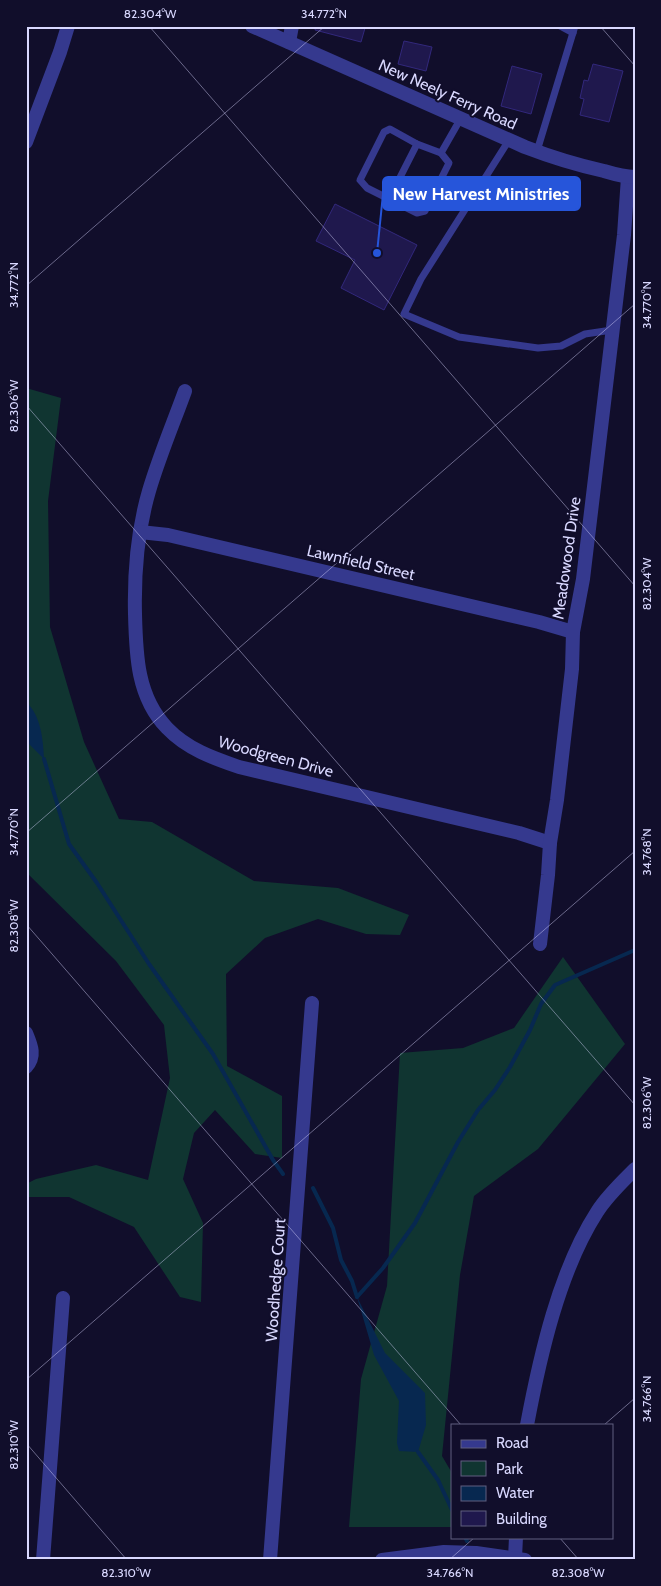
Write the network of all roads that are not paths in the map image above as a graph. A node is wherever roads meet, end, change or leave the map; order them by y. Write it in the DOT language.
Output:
graph roads {
  1 [pos="68,26"];
  2 [pos="252,26"];
  3 [pos="292,26"];
  4 [pos="560,26"];
  5 [pos="574,30"];
  6 [pos="289,42"];
  7 [pos="461,118"];
  8 [pos="510,140"];
  9 [pos="26,142"];
  10 [pos="417,144"];
  11 [pos="537,151"];
  12 [pos="441,153"];
  13 [pos="631,177"];
  14 [pos="389,199"];
  15 [pos="612,330"];
  16 [pos="185,391"];
  17 [pos="140,532"];
  18 [pos="573,632"];
  19 [pos="550,843"];
  20 [pos="540,944"];
  21 [pos="312,1003"];
  22 [pos="26,1033"];
  23 [pos="26,1067"];
  24 [pos="635,1169"];
  25 [pos="63,1298"];
  26 [pos="526,1424"];
  27 [pos="516,1538"];
  28 [pos="520,1559"];
  29 [pos="43,1560"];
  30 [pos="270,1560"];
  31 [pos="382,1560"];
  1 -- 9 [label="street"];
  2 -- 6 [label="street, New Neely Ferry Road"];
  3 -- 6 [label="street"];
  4 -- 5 [label="lane"];
  5 -- 11 [label="lane"];
  6 -- 7 [label="street, New Neely Ferry Road"];
  7 -- 8 [label="street, New Neely Ferry Road"];
  7 -- 12 [label="lane"];
  8 -- 11 [label="street, New Neely Ferry Road"];
  8 -- 15 [label="lane"];
  10 -- 12 [label="lane"];
  10 -- 14 [label="lane"];
  10 -- 14 [label="lane"];
  11 -- 13 [label="street, New Neely Ferry Road"];
  12 -- 14 [label="lane"];
  13 -- 15 [label="street, Meadowood Drive"];
  15 -- 18 [label="street, Meadowood Drive"];
  16 -- 17 [label="street, Woodgreen Drive"];
  17 -- 18 [label="street, Lawnfield Street"];
  17 -- 19 [label="street, Woodgreen Drive"];
  18 -- 19 [label="street, Meadowood Drive"];
  19 -- 20 [label="street, Meadowood Drive"];
  21 -- 30 [label="street, Woodhedge Court"];
  22 -- 23 [label="street"];
  24 -- 26 [label="street"];
  25 -- 29 [label="street"];
  27 -- 28 [label="street"];
  28 -- 31 [label="street"];
}
